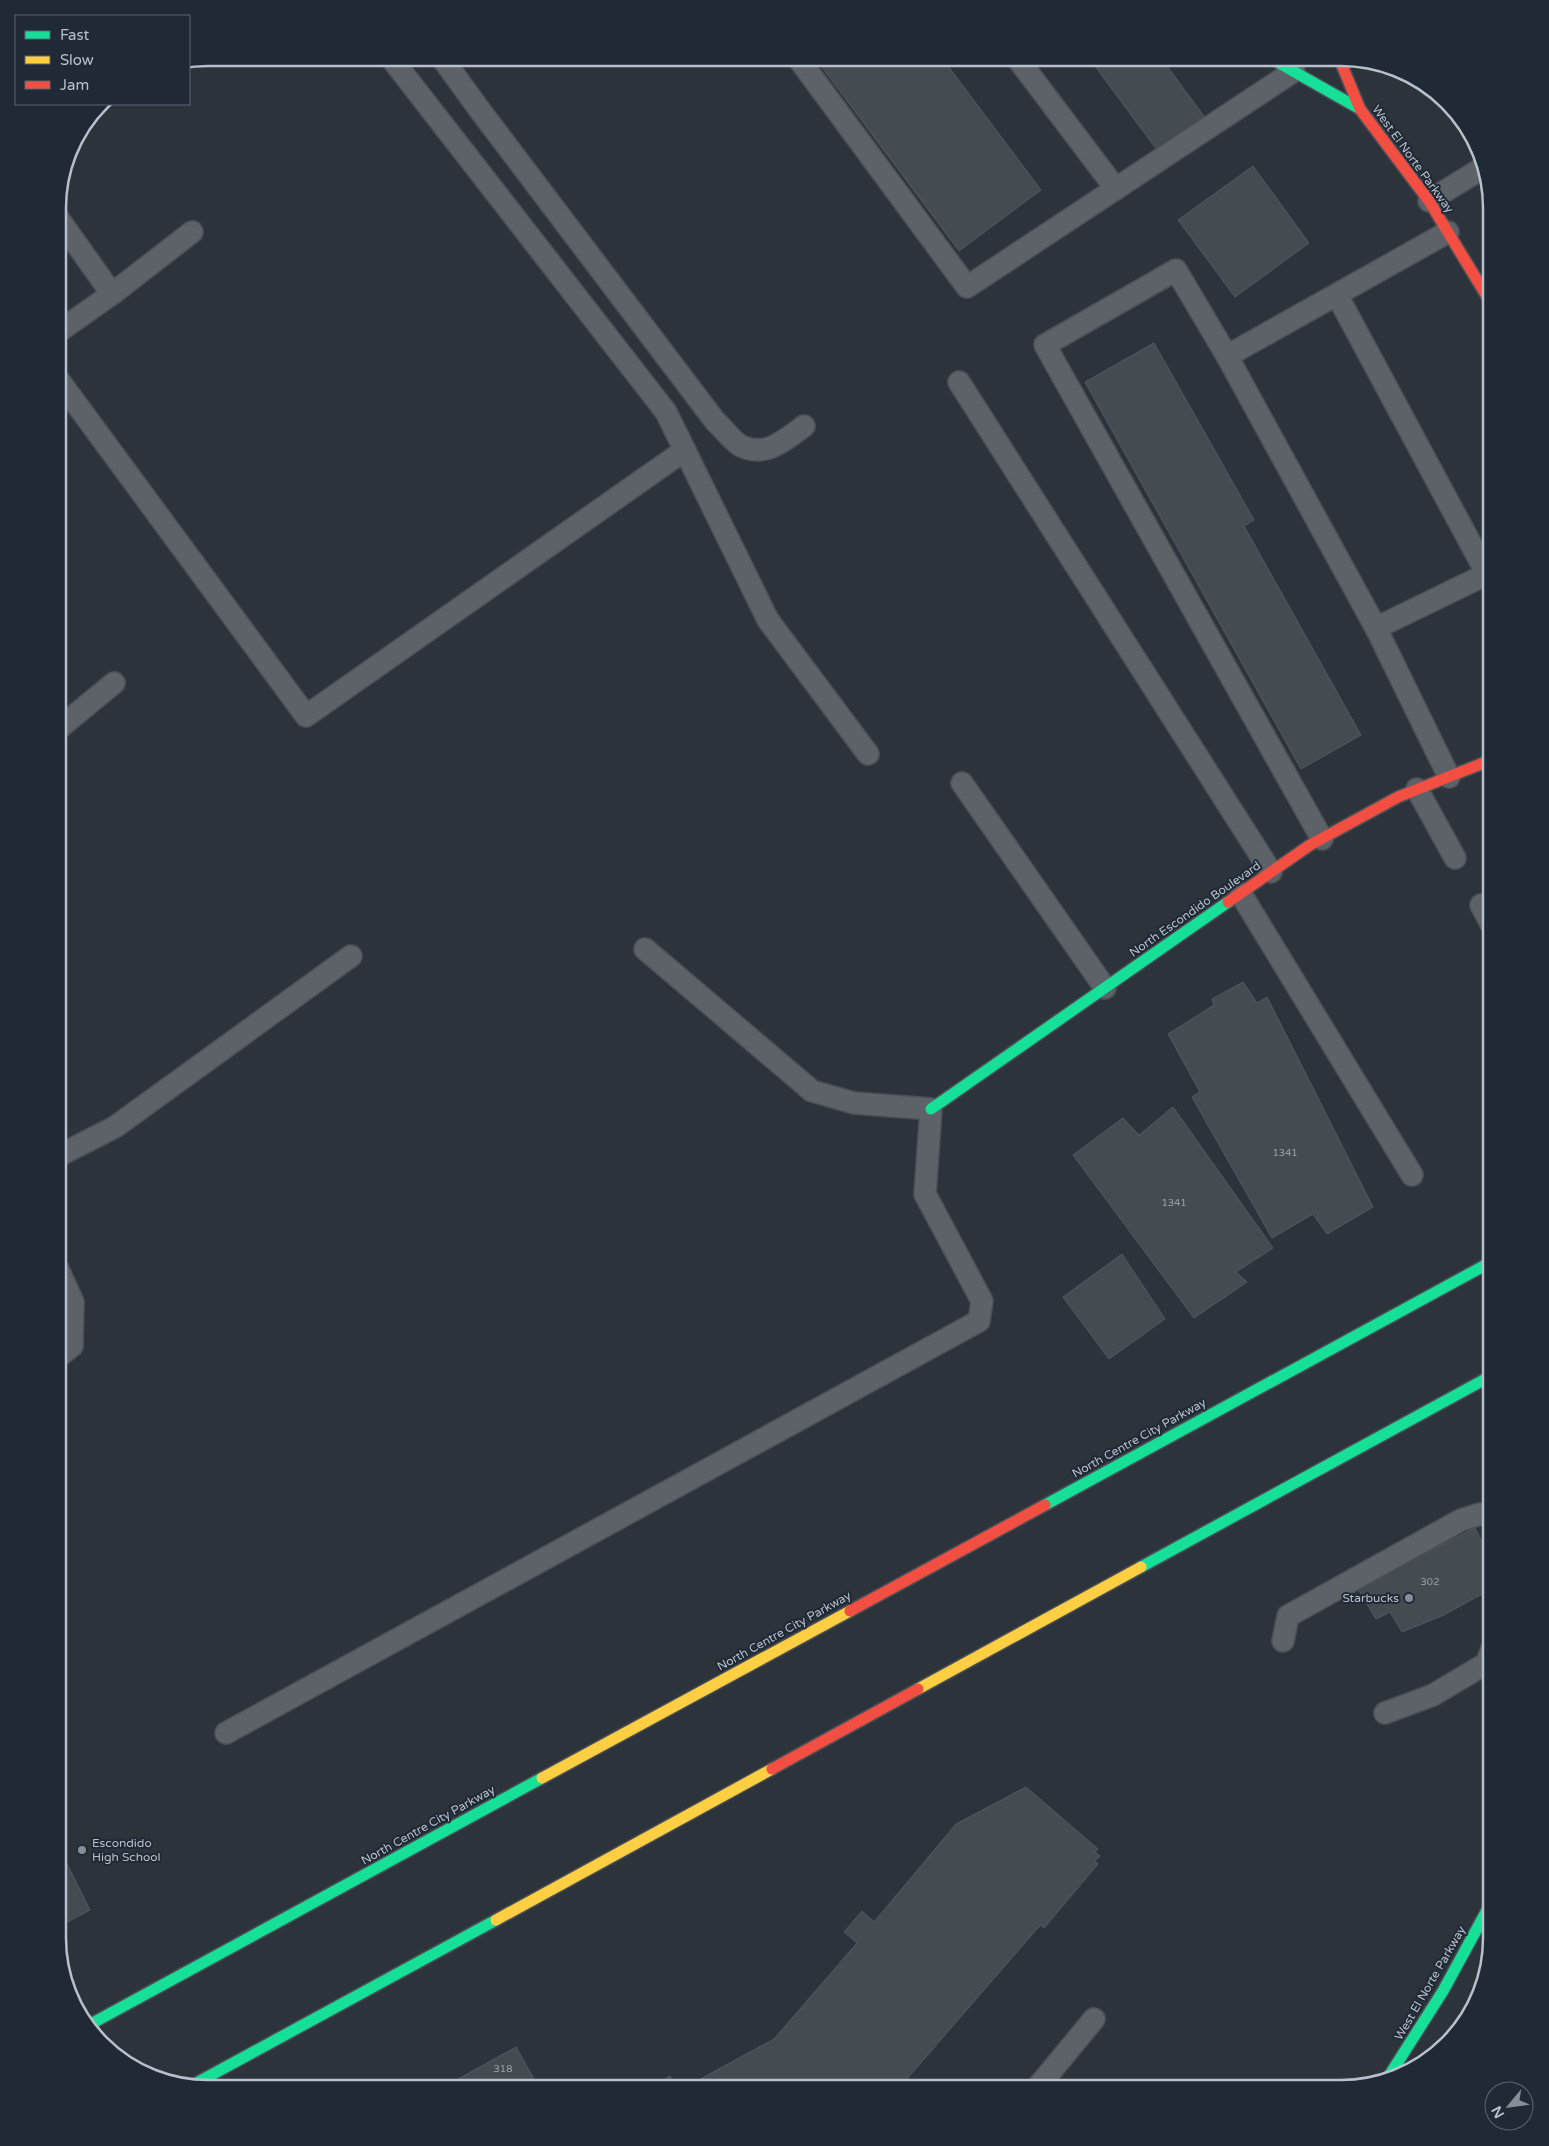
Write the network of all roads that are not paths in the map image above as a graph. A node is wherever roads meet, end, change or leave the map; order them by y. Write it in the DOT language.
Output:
graph roads {
  1 [pos="398,67"];
  2 [pos="448,67"];
  3 [pos="805,67"];
  4 [pos="1024,67"];
  5 [pos="1287,67"];
  6 [pos="1343,67"];
  7 [pos="1294,71"];
  8 [pos="1360,109"];
  9 [pos="1478,171"];
  10 [pos="1116,189"];
  11 [pos="1429,201"];
  12 [pos="67,231"];
  13 [pos="192,232"];
  14 [pos="1448,232"];
  15 [pos="1483,288"];
  16 [pos="112,294"];
  17 [pos="1338,295"];
  18 [pos="67,326"];
  19 [pos="1227,356"];
  20 [pos="959,382"];
  21 [pos="67,390"];
  22 [pos="804,426"];
  23 [pos="685,450"];
  24 [pos="1483,567"];
  25 [pos="1483,576"];
  26 [pos="1376,628"];
  27 [pos="114,683"];
  28 [pos="67,722"];
  29 [pos="868,754"];
  30 [pos="1483,764"];
  31 [pos="1449,777"];
  32 [pos="962,783"];
  33 [pos="1417,789"];
  34 [pos="1322,839"];
  35 [pos="1455,858"];
  36 [pos="1272,872"];
  37 [pos="1241,894"];
  38 [pos="1481,905"];
  39 [pos="1483,908"];
  40 [pos="645,949"];
  41 [pos="350,956"];
  42 [pos="1105,988"];
  43 [pos="931,1109"];
  44 [pos="66,1152"];
  45 [pos="1412,1175"];
  46 [pos="1483,1267"];
  47 [pos="66,1288"];
  48 [pos="66,1350"];
  49 [pos="1483,1381"];
  50 [pos="1483,1515"];
  51 [pos="1282,1641"];
  52 [pos="1483,1665"];
  53 [pos="1386,1713"];
  54 [pos="226,1733"];
  55 [pos="1483,1920"];
  56 [pos="1094,2019"];
  57 [pos="95,2022"];
  58 [pos="1394,2070"];
  59 [pos="204,2079"];
  60 [pos="1043,2080"];
  1 -- 23 [label="lane"];
  2 -- 22 [label="lane"];
  3 -- 10 [label="lane"];
  4 -- 10 [label="lane"];
  5 -- 7 [label="main road, West El Norte Parkway"];
  6 -- 8 [label="main road, West El Norte Parkway"];
  7 -- 8 [label="main road, West El Norte Parkway"];
  7 -- 10 [label="lane"];
  8 -- 11 [label="main road, West El Norte Parkway"];
  9 -- 11 [label="lane"];
  11 -- 14 [label="main road, West El Norte Parkway"];
  12 -- 16 [label="lane"];
  13 -- 16 [label="lane"];
  14 -- 15 [label="main road, West El Norte Parkway"];
  14 -- 17 [label="lane"];
  16 -- 18 [label="lane"];
  17 -- 19 [label="lane"];
  17 -- 24 [label="lane"];
  19 -- 26 [label="lane"];
  19 -- 34 [label="lane"];
  20 -- 36 [label="lane"];
  21 -- 23 [label="lane"];
  23 -- 29 [label="lane"];
  25 -- 26 [label="lane"];
  26 -- 31 [label="lane"];
  27 -- 28 [label="lane"];
  30 -- 31 [label="main road, North Escondido Boulevard"];
  31 -- 33 [label="main road, North Escondido Boulevard"];
  32 -- 42 [label="lane"];
  33 -- 34 [label="main road, North Escondido Boulevard"];
  33 -- 35 [label="lane"];
  34 -- 36 [label="main road, North Escondido Boulevard"];
  36 -- 37 [label="main road, North Escondido Boulevard"];
  37 -- 42 [label="main road, North Escondido Boulevard"];
  37 -- 45 [label="lane"];
  38 -- 39 [label="lane"];
  40 -- 43 [label="lane"];
  41 -- 44 [label="lane"];
  42 -- 43 [label="main road, North Escondido Boulevard"];
  43 -- 54 [label="lane"];
  46 -- 57 [label="main road, North Centre City Parkway"];
  47 -- 48 [label="lane"];
  49 -- 59 [label="main road"];
  50 -- 51 [label="lane"];
  52 -- 53 [label="lane"];
  55 -- 58 [label="main road, West El Norte Parkway"];
  56 -- 60 [label="lane"];
}
